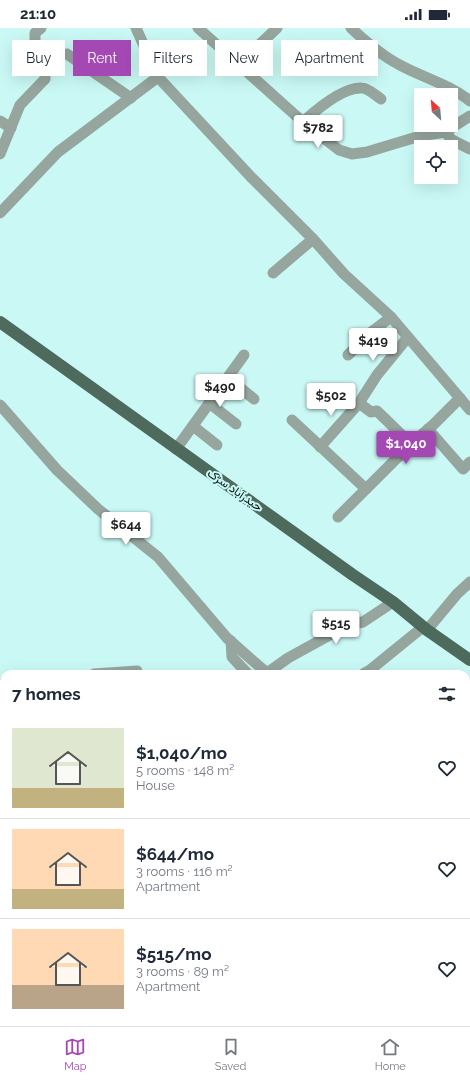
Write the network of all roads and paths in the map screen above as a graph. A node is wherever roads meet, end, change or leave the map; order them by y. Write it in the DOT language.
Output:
graph roads {
  1 [pos="41,28"];
  2 [pos="136,28"];
  3 [pos="198,28"];
  4 [pos="277,28"];
  5 [pos="351,28"];
  6 [pos="264,40"];
  7 [pos="215,44"];
  8 [pos="67,54"];
  9 [pos="251,76"];
  10 [pos="158,77"];
  11 [pos="131,98"];
  12 [pos="381,99"];
  13 [pos="470,101"];
  14 [pos="470,116"];
  15 [pos="0,121"];
  16 [pos="303,122"];
  17 [pos="458,124"];
  18 [pos="11,128"];
  19 [pos="445,132"];
  20 [pos="470,149"];
  21 [pos="0,154"];
  22 [pos="0,213"];
  23 [pos="313,239"];
  24 [pos="273,273"];
  25 [pos="391,316"];
  26 [pos="0,322"];
  27 [pos="408,337"];
  28 [pos="244,355"];
  29 [pos="348,355"];
  30 [pos="228,378"];
  31 [pos="460,398"];
  32 [pos="254,399"];
  33 [pos="209,403"];
  34 [pos="359,403"];
  35 [pos="0,405"];
  36 [pos="470,410"];
  37 [pos="292,420"];
  38 [pos="236,424"];
  39 [pos="193,426"];
  40 [pos="428,430"];
  41 [pos="411,444"];
  42 [pos="217,445"];
  43 [pos="320,447"];
  44 [pos="176,449"];
  45 [pos="470,462"];
  46 [pos="366,489"];
  47 [pos="338,517"];
  48 [pos="470,582"];
  49 [pos="393,602"];
  50 [pos="425,629"];
  51 [pos="231,641"];
  52 [pos="470,660"];
  53 [pos="244,670"];
  54 [pos="265,670"];
  55 [pos="272,670"];
  56 [pos="370,670"];
  1 -- 18 [label="street"];
  2 -- 10 [label="street"];
  3 -- 7 [label="street"];
  4 -- 6 [label="street"];
  5 -- 13 [label="street"];
  8 -- 11 [label="street"];
  9 -- 16 [label="street"];
  10 -- 11 [label="street"];
  10 -- 23 [label="street"];
  11 -- 22 [label="street"];
  12 -- 16 [label="street"];
  14 -- 17 [label="street"];
  15 -- 18 [label="street"];
  16 -- 19 [label="street"];
  18 -- 21 [label="street"];
  19 -- 20 [label="street"];
  23 -- 24 [label="street"];
  23 -- 25 [label="street"];
  25 -- 27 [label="street"];
  25 -- 29 [label="street"];
  26 -- 44 [label="main road, حیدرآباد سڑک"];
  27 -- 31 [label="street"];
  27 -- 34 [label="street"];
  28 -- 30 [label="street"];
  30 -- 32 [label="street"];
  30 -- 33 [label="street"];
  31 -- 36 [label="street"];
  31 -- 40 [label="street"];
  33 -- 38 [label="street"];
  33 -- 39 [label="street"];
  34 -- 41 [label="street"];
  34 -- 43 [label="street"];
  35 -- 51 [label="street"];
  37 -- 43 [label="street"];
  39 -- 42 [label="street"];
  39 -- 44 [label="street"];
  40 -- 41 [label="street"];
  40 -- 45 [label="street"];
  41 -- 46 [label="street"];
  43 -- 46 [label="street"];
  44 -- 49 [label="main road, حیدرآباد سڑک"];
  46 -- 47 [label="street"];
  48 -- 50 [label="street"];
  49 -- 50 [label="main road, حیدرآباد سڑک"];
  49 -- 55 [label="street"];
  50 -- 52 [label="main road, حیدرآباد سڑک"];
  50 -- 56 [label="street"];
  51 -- 53 [label="street"];
  51 -- 54 [label="street"];
}
